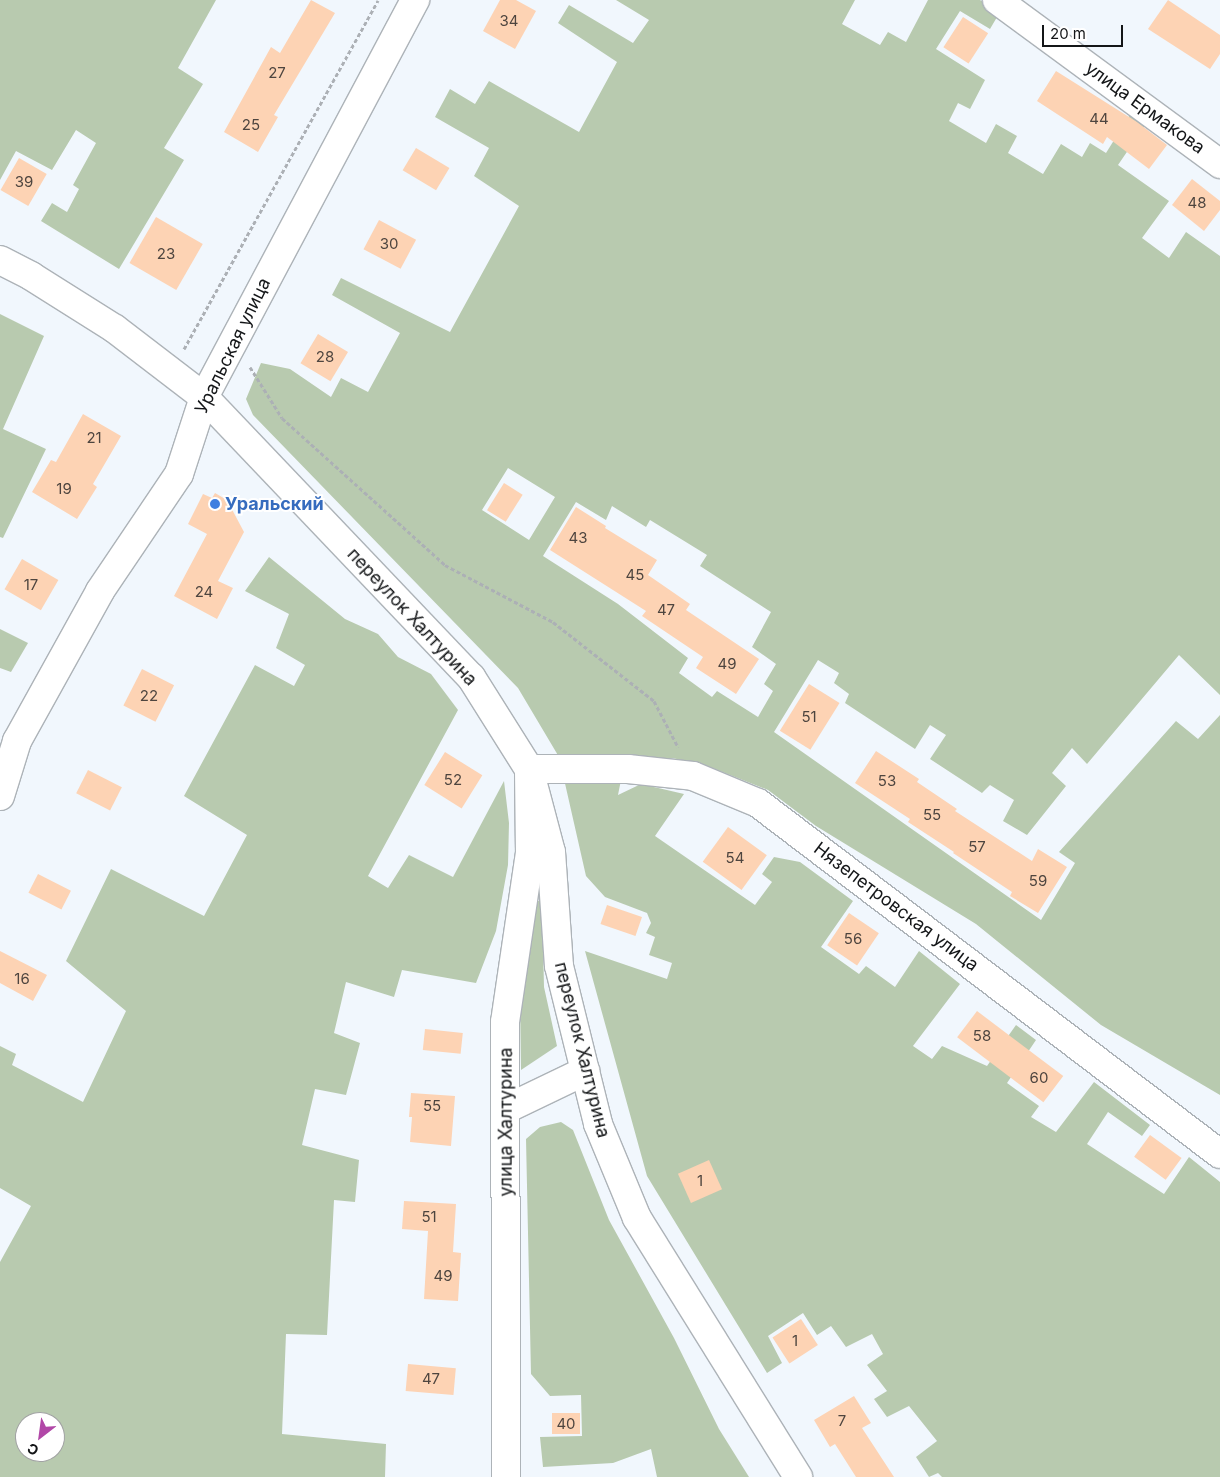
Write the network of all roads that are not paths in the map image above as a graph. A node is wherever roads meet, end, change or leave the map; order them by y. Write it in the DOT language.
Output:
graph roads {
  1 [pos="415,0"];
  2 [pos="997,0"];
  3 [pos="1220,164"];
  4 [pos="0,260"];
  5 [pos="204,397"];
  6 [pos="529,770"];
  7 [pos="0,796"];
  8 [pos="585,1071"];
  9 [pos="506,1109"];
  10 [pos="1220,1154"];
  11 [pos="506,1477"];
  12 [pos="798,1477"];
  1 -- 5 [label="street, Уральская улица"];
  2 -- 3 [label="street, улица Ермакова"];
  4 -- 5 [label="street"];
  5 -- 6 [label="street, переулок Халтурина"];
  5 -- 7 [label="street, Уральская улица"];
  6 -- 8 [label="street, переулок Халтурина"];
  6 -- 9 [label="street, улица Халтурина"];
  6 -- 10 [label="street, Нязепетровская улица"];
  8 -- 9 [label="street"];
  8 -- 12 [label="street, переулок Халтурина"];
  9 -- 11 [label="street, улица Халтурина"];
}
